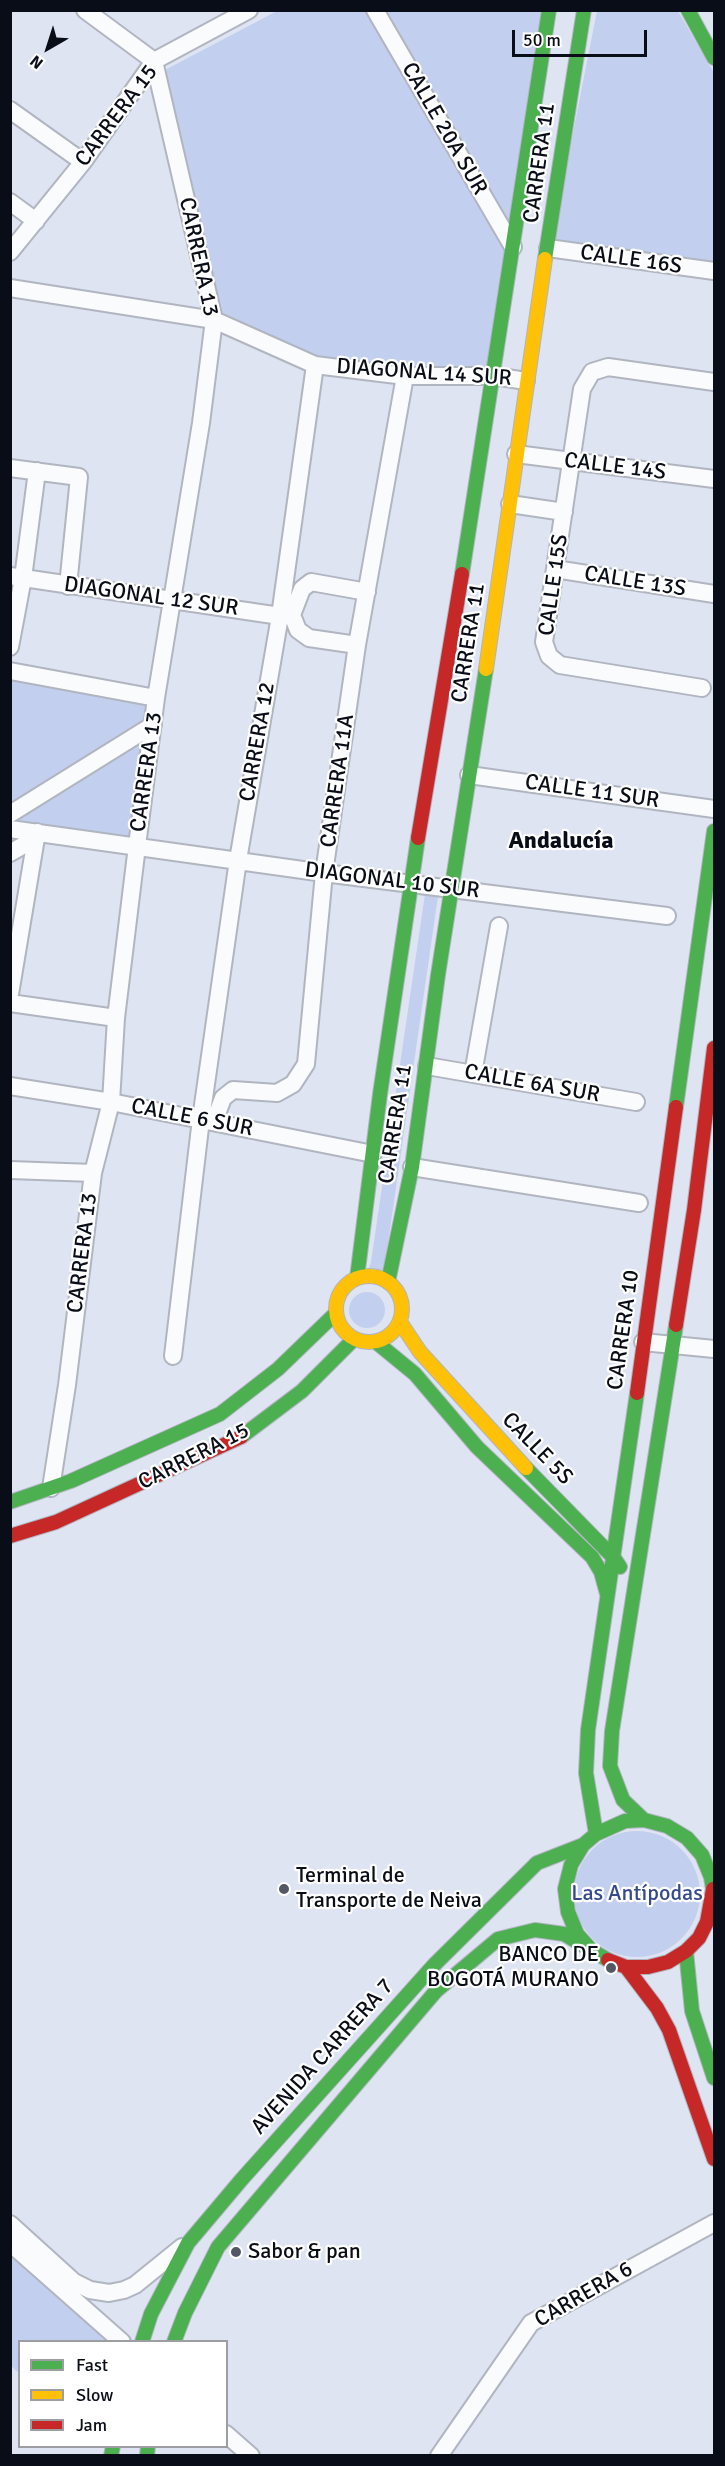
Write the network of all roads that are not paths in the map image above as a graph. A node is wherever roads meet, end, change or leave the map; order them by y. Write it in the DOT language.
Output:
graph roads {
  1 [pos="85,10"];
  2 [pos="375,10"];
  3 [pos="549,10"];
  4 [pos="584,10"];
  5 [pos="688,10"];
  6 [pos="247,11"];
  7 [pos="714,58"];
  8 [pos="154,62"];
  9 [pos="10,110"];
  10 [pos="83,162"];
  11 [pos="10,202"];
  12 [pos="36,221"];
  13 [pos="514,248"];
  14 [pos="548,248"];
  15 [pos="10,252"];
  16 [pos="714,271"];
  17 [pos="10,288"];
  18 [pos="214,320"];
  19 [pos="315,365"];
  20 [pos="405,376"];
  21 [pos="494,376"];
  22 [pos="526,381"];
  23 [pos="714,382"];
  24 [pos="516,454"];
  25 [pos="572,462"];
  26 [pos="10,468"];
  27 [pos="37,471"];
  28 [pos="714,479"];
  29 [pos="510,504"];
  30 [pos="564,512"];
  31 [pos="555,569"];
  32 [pos="17,577"];
  33 [pos="68,586"];
  34 [pos="367,592"];
  35 [pos="714,594"];
  36 [pos="172,600"];
  37 [pos="286,615"];
  38 [pos="357,645"];
  39 [pos="10,646"];
  40 [pos="10,671"];
  41 [pos="702,688"];
  42 [pos="156,698"];
  43 [pos="153,725"];
  44 [pos="470,775"];
  45 [pos="714,809"];
  46 [pos="10,814"];
  47 [pos="10,829"];
  48 [pos="714,831"];
  49 [pos="36,835"];
  50 [pos="137,846"];
  51 [pos="10,853"];
  52 [pos="238,860"];
  53 [pos="324,873"];
  54 [pos="411,883"];
  55 [pos="452,888"];
  56 [pos="667,916"];
  57 [pos="499,926"];
  58 [pos="10,994"];
  59 [pos="10,1003"];
  60 [pos="116,1018"];
  61 [pos="714,1048"];
  62 [pos="427,1066"];
  63 [pos="473,1074"];
  64 [pos="10,1086"];
  65 [pos="111,1102"];
  66 [pos="636,1102"];
  67 [pos="677,1109"];
  68 [pos="711,1114"];
  69 [pos="207,1120"];
  70 [pos="373,1154"];
  71 [pos="412,1167"];
  72 [pos="10,1170"];
  73 [pos="93,1173"];
  74 [pos="639,1203"];
  75 [pos="357,1278"];
  76 [pos="388,1282"];
  77 [pos="336,1313"];
  78 [pos="400,1322"];
  79 [pos="354,1339"];
  80 [pos="376,1342"];
  81 [pos="643,1342"];
  82 [pos="673,1344"];
  83 [pos="714,1349"];
  84 [pos="173,1356"];
  85 [pos="51,1488"];
  86 [pos="10,1502"];
  87 [pos="10,1536"];
  88 [pos="614,1558"];
  89 [pos="609,1599"];
  90 [pos="629,1609"];
  91 [pos="644,1821"];
  92 [pos="596,1834"];
  93 [pos="583,1845"];
  94 [pos="713,1877"];
  95 [pos="714,1926"];
  96 [pos="699,1938"];
  97 [pos="686,1951"];
  98 [pos="593,1952"];
  99 [pos="626,1966"];
  100 [pos="714,2078"];
  101 [pos="714,2159"];
  102 [pos="714,2223"];
  103 [pos="10,2224"];
  104 [pos="10,2243"];
  105 [pos="188,2243"];
  106 [pos="120,2340"];
  107 [pos="143,2340"];
  108 [pos="175,2340"];
  109 [pos="228,2436"];
  110 [pos="251,2456"];
  111 [pos="439,2456"];
  1 -- 8 [label="street"];
  2 -- 13 [label="street, CALLE 20A SUR"];
  3 -- 13 [label="main road, CARRERA 11"];
  4 -- 14 [label="main road, CARRERA 11"];
  5 -- 7 [label="main road"];
  6 -- 8 [label="street, CARRERA 15"];
  8 -- 10 [label="street, CARRERA 15"];
  8 -- 18 [label="street, CARRERA 13"];
  9 -- 10 [label="street"];
  10 -- 12 [label="street, CARRERA 15"];
  11 -- 12 [label="street"];
  12 -- 15 [label="street, CARRERA 15"];
  13 -- 21 [label="main road, CARRERA 11"];
  14 -- 16 [label="street, CALLE 16S"];
  14 -- 22 [label="main road, CARRERA 11"];
  17 -- 18 [label="street, DIAGONAL 14 SUR"];
  18 -- 19 [label="street, DIAGONAL 14 SUR"];
  18 -- 36 [label="street, CARRERA 13"];
  19 -- 20 [label="street, DIAGONAL 14 SUR"];
  19 -- 37 [label="street, CARRERA 12"];
  20 -- 21 [label="street, DIAGONAL 14 SUR"];
  20 -- 34 [label="street, CARRERA 11A"];
  21 -- 22 [label="street, DIAGONAL 14 SUR"];
  21 -- 54 [label="main road, CARRERA 11"];
  22 -- 24 [label="main road, CARRERA 11"];
  23 -- 25 [label="street, CALLE 15S"];
  24 -- 25 [label="street, CALLE 14S"];
  24 -- 29 [label="main road, CARRERA 11"];
  25 -- 28 [label="street, CALLE 14S"];
  25 -- 30 [label="street, CALLE 15S"];
  26 -- 27 [label="street"];
  27 -- 32 [label="street"];
  27 -- 33 [label="street"];
  29 -- 30 [label="street, CALLE 15S"];
  29 -- 44 [label="main road, CARRERA 11"];
  30 -- 31 [label="street, CALLE 15S"];
  31 -- 35 [label="street, CALLE 13S"];
  31 -- 41 [label="street, CALLE 15S"];
  32 -- 33 [label="street, DIAGONAL 12 SUR"];
  32 -- 39 [label="street"];
  33 -- 36 [label="street, DIAGONAL 12 SUR"];
  34 -- 37 [label="street"];
  34 -- 38 [label="street, CARRERA 11A"];
  36 -- 37 [label="street, DIAGONAL 12 SUR"];
  36 -- 42 [label="street, CARRERA 13"];
  37 -- 38 [label="street"];
  37 -- 52 [label="street, CARRERA 12"];
  38 -- 53 [label="street, CARRERA 11A"];
  40 -- 42 [label="street"];
  42 -- 43 [label="street, CARRERA 13"];
  43 -- 46 [label="street"];
  43 -- 50 [label="street, CARRERA 13"];
  44 -- 45 [label="street, CALLE 11 SUR"];
  44 -- 55 [label="main road, CARRERA 11"];
  47 -- 49 [label="street, DIAGONAL 10 SUR"];
  48 -- 67 [label="main road, CARRERA 10"];
  49 -- 50 [label="street, DIAGONAL 10 SUR"];
  49 -- 51 [label="street"];
  49 -- 58 [label="street"];
  50 -- 52 [label="street, DIAGONAL 10 SUR"];
  50 -- 60 [label="street, CARRERA 13"];
  52 -- 53 [label="street, DIAGONAL 10 SUR"];
  52 -- 69 [label="street, CARRERA 12"];
  53 -- 54 [label="street, DIAGONAL 10 SUR"];
  53 -- 69 [label="street, CARRERA 11A"];
  54 -- 55 [label="street, DIAGONAL 10 SUR"];
  54 -- 70 [label="main road, CARRERA 11"];
  55 -- 56 [label="street, DIAGONAL 10 SUR"];
  55 -- 62 [label="main road, CARRERA 11"];
  57 -- 63 [label="street"];
  59 -- 60 [label="street"];
  60 -- 65 [label="street, CARRERA 13"];
  61 -- 68 [label="main road"];
  62 -- 63 [label="street, CALLE 6A SUR"];
  62 -- 71 [label="main road, CARRERA 11"];
  63 -- 66 [label="street, CALLE 6A SUR"];
  64 -- 65 [label="street, CALLE 6 SUR"];
  65 -- 69 [label="street, CALLE 6 SUR"];
  65 -- 73 [label="street, CARRERA 13"];
  67 -- 68 [label="street"];
  67 -- 81 [label="main road, CARRERA 10"];
  68 -- 82 [label="main road"];
  69 -- 70 [label="street, CALLE 6 SUR"];
  69 -- 84 [label="street, CARRERA 12"];
  70 -- 75 [label="main road, CARRERA 11"];
  71 -- 74 [label="street"];
  71 -- 76 [label="main road, CARRERA 11"];
  72 -- 73 [label="street"];
  73 -- 85 [label="street, CARRERA 13"];
  75 -- 76 [label="main road"];
  75 -- 77 [label="main road"];
  76 -- 78 [label="main road"];
  77 -- 79 [label="main road"];
  77 -- 85 [label="main road, CARRERA 15"];
  78 -- 80 [label="main road"];
  78 -- 88 [label="main road, CALLE 5S"];
  79 -- 80 [label="main road"];
  79 -- 87 [label="main road, CARRERA 15"];
  80 -- 89 [label="main road, CALLE 5S"];
  81 -- 82 [label="street"];
  81 -- 88 [label="main road, CARRERA 10"];
  82 -- 83 [label="street"];
  82 -- 90 [label="main road"];
  85 -- 86 [label="main road, CARRERA 15"];
  88 -- 89 [label="main road, CARRERA 10"];
  88 -- 90 [label="main road, CALLE 5S"];
  89 -- 92 [label="main road, CARRERA 10"];
  90 -- 91 [label="main road"];
  91 -- 92 [label="main road"];
  91 -- 94 [label="main road"];
  92 -- 93 [label="main road"];
  93 -- 98 [label="main road"];
  93 -- 105 [label="main road, AVENIDA CARRERA 7"];
  94 -- 96 [label="main road"];
  95 -- 96 [label="main road"];
  96 -- 97 [label="main road"];
  97 -- 99 [label="main road"];
  97 -- 100 [label="main road"];
  98 -- 99 [label="main road"];
  98 -- 108 [label="main road, AVENIDA CARRERA 7"];
  99 -- 101 [label="main road"];
  102 -- 111 [label="street, CARRERA 6"];
  103 -- 105 [label="street"];
  104 -- 106 [label="street"];
  105 -- 107 [label="main road, AVENIDA CARRERA 7"];
  109 -- 110 [label="street"];
}
